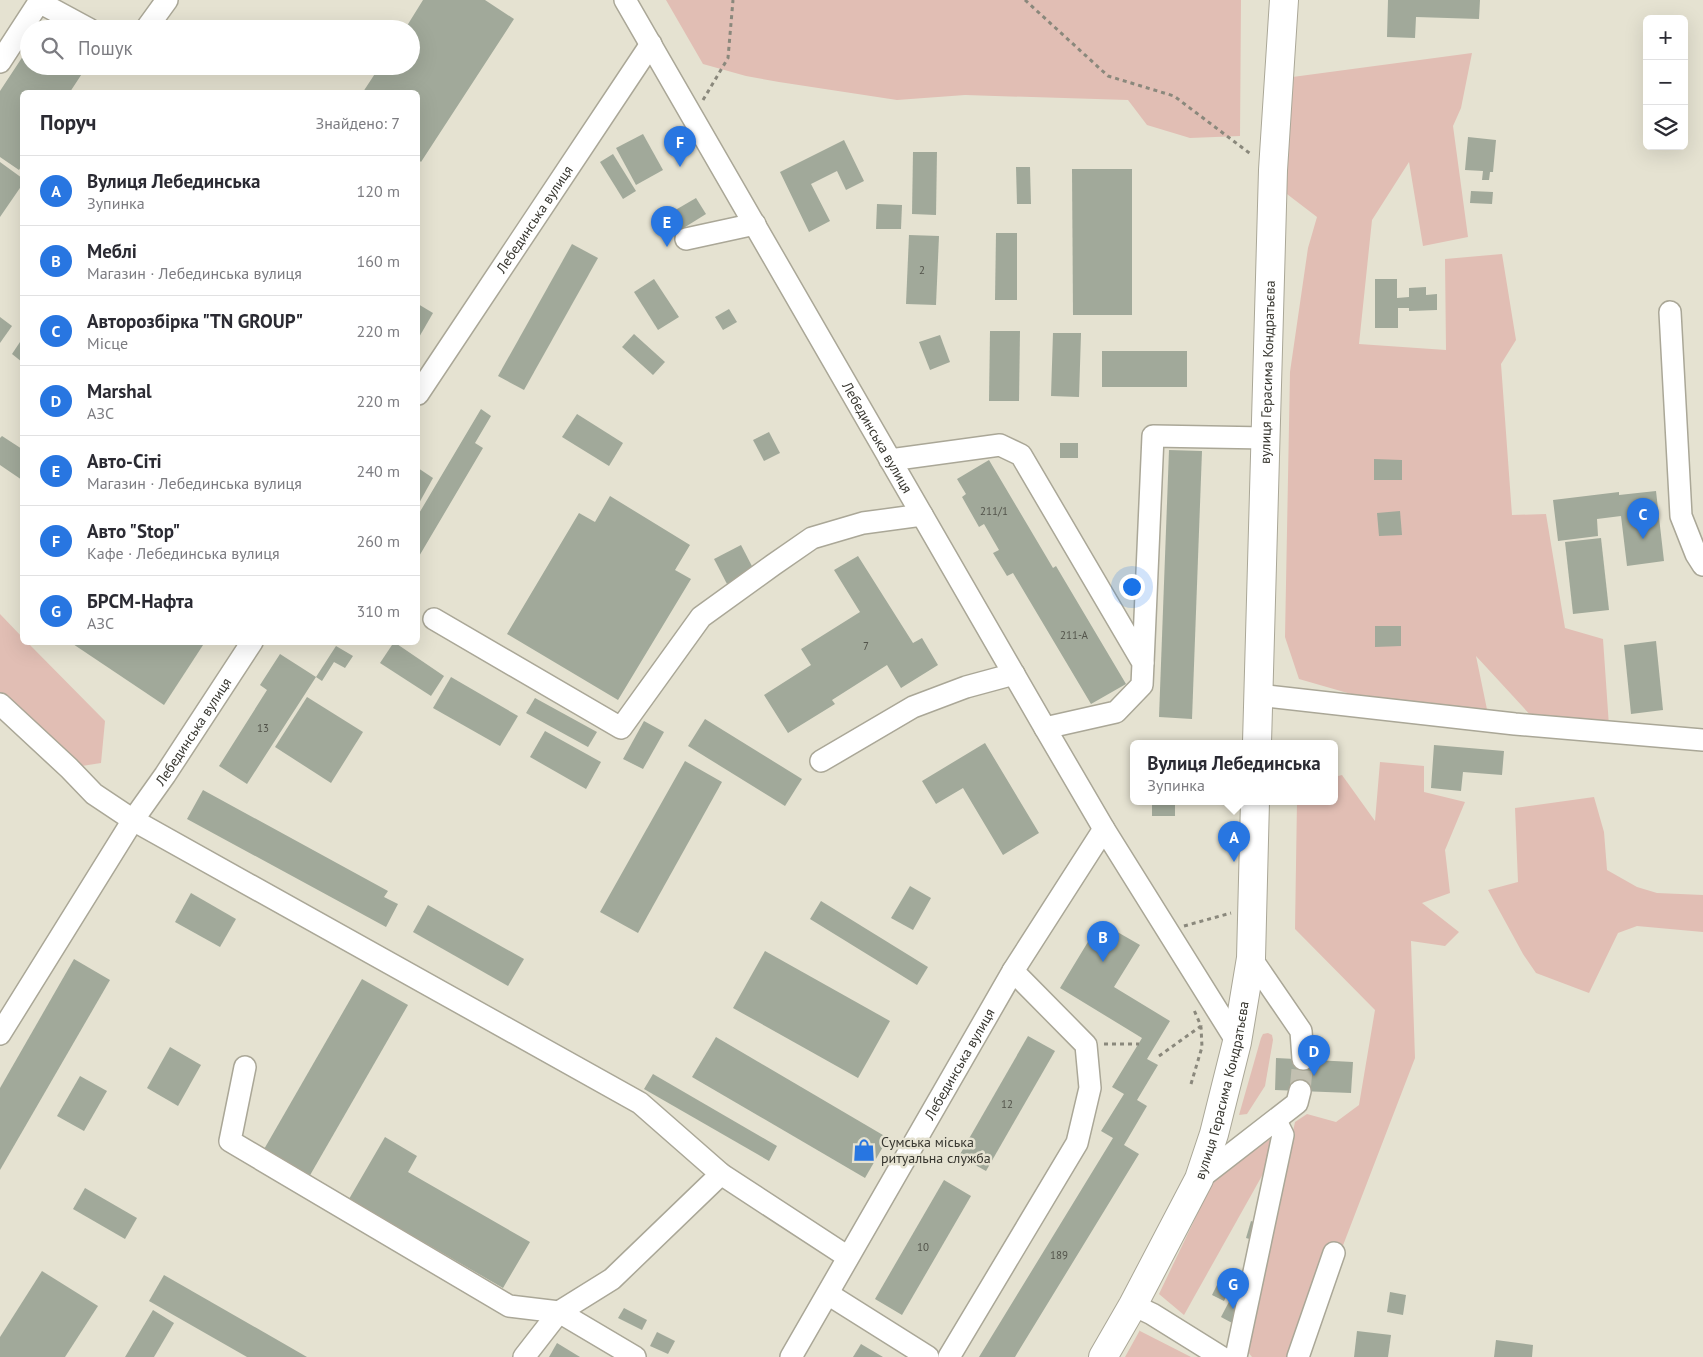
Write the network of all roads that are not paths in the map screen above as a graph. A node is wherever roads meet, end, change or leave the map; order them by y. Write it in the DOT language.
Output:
graph roads {
  1 [pos="167,0"];
  2 [pos="625,0"];
  3 [pos="1284,0"];
  4 [pos="27,20"];
  5 [pos="72,20"];
  6 [pos="153,20"];
  7 [pos="20,31"];
  8 [pos="652,44"];
  9 [pos="0,62"];
  10 [pos="755,224"];
  11 [pos="686,239"];
  12 [pos="1670,312"];
  13 [pos="420,391"];
  14 [pos="1266,438"];
  15 [pos="890,460"];
  16 [pos="922,515"];
  17 [pos="1703,565"];
  18 [pos="434,619"];
  19 [pos="250,645"];
  20 [pos="1143,663"];
  21 [pos="1014,674"];
  22 [pos="1258,695"];
  23 [pos="0,704"];
  24 [pos="1045,728"];
  25 [pos="1257,740"];
  26 [pos="1703,740"];
  27 [pos="821,761"];
  28 [pos="1256,805"];
  29 [pos="133,820"];
  30 [pos="1104,829"];
  31 [pos="1251,958"];
  32 [pos="1013,971"];
  33 [pos="0,1034"];
  34 [pos="1237,1042"];
  35 [pos="1303,1059"];
  36 [pos="245,1067"];
  37 [pos="1300,1091"];
  38 [pos="1276,1121"];
  39 [pos="721,1174"];
  40 [pos="1199,1179"];
  41 [pos="1334,1253"];
  42 [pos="848,1256"];
  43 [pos="828,1294"];
  44 [pos="1133,1305"];
  45 [pos="559,1312"];
  46 [pos="524,1357"];
  47 [pos="635,1357"];
  48 [pos="791,1357"];
  49 [pos="928,1357"];
  50 [pos="949,1357"];
  51 [pos="1103,1357"];
  52 [pos="1221,1357"];
  53 [pos="1236,1357"];
  54 [pos="1298,1357"];
  1 -- 6 [label="street"];
  2 -- 8 [label="street, Лебединська вулиця"];
  3 -- 14 [label="main road, вулиця Герасима Кондратьєва"];
  4 -- 5 [label="street"];
  7 -- 9 [label="street"];
  8 -- 10 [label="street, Лебединська вулиця"];
  8 -- 13 [label="street, Лебединська вулиця"];
  10 -- 11 [label="street"];
  10 -- 15 [label="street, Лебединська вулиця"];
  12 -- 17 [label="street"];
  14 -- 20 [label="street"];
  14 -- 22 [label="main road, вулиця Герасима Кондратьєва"];
  15 -- 16 [label="street, Лебединська вулиця"];
  15 -- 20 [label="street"];
  16 -- 18 [label="street"];
  16 -- 21 [label="street, Лебединська вулиця"];
  19 -- 29 [label="street, Лебединська вулиця"];
  20 -- 24 [label="street"];
  21 -- 24 [label="street, Лебединська вулиця"];
  21 -- 27 [label="street"];
  22 -- 25 [label="main road, вулиця Герасима Кондратьєва"];
  22 -- 26 [label="street"];
  23 -- 29 [label="street"];
  24 -- 30 [label="street, Лебединська вулиця"];
  28 -- 31 [label="main road, вулиця Герасима Кондратьєва"];
  29 -- 33 [label="street, Лебединська вулиця"];
  29 -- 39 [label="street"];
  30 -- 32 [label="street, Лебединська вулиця"];
  30 -- 34 [label="street, Лебединська вулиця"];
  31 -- 34 [label="main road, вулиця Герасима Кондратьєва"];
  31 -- 35 [label="street"];
  32 -- 42 [label="street, Лебединська вулиця"];
  32 -- 50 [label="street"];
  34 -- 40 [label="main road, вулиця Герасима Кондратьєва"];
  36 -- 45 [label="street"];
  37 -- 38 [label="street"];
  38 -- 40 [label="street"];
  38 -- 53 [label="street"];
  39 -- 42 [label="street"];
  39 -- 45 [label="street"];
  40 -- 44 [label="main road, вулиця Герасима Кондратьєва"];
  41 -- 54 [label="street"];
  42 -- 43 [label="street, Лебединська вулиця"];
  43 -- 48 [label="street, Лебединська вулиця"];
  43 -- 49 [label="street"];
  44 -- 51 [label="main road, вулиця Герасима Кондратьєва"];
  44 -- 52 [label="street"];
  45 -- 46 [label="street"];
  45 -- 47 [label="street"];
}
